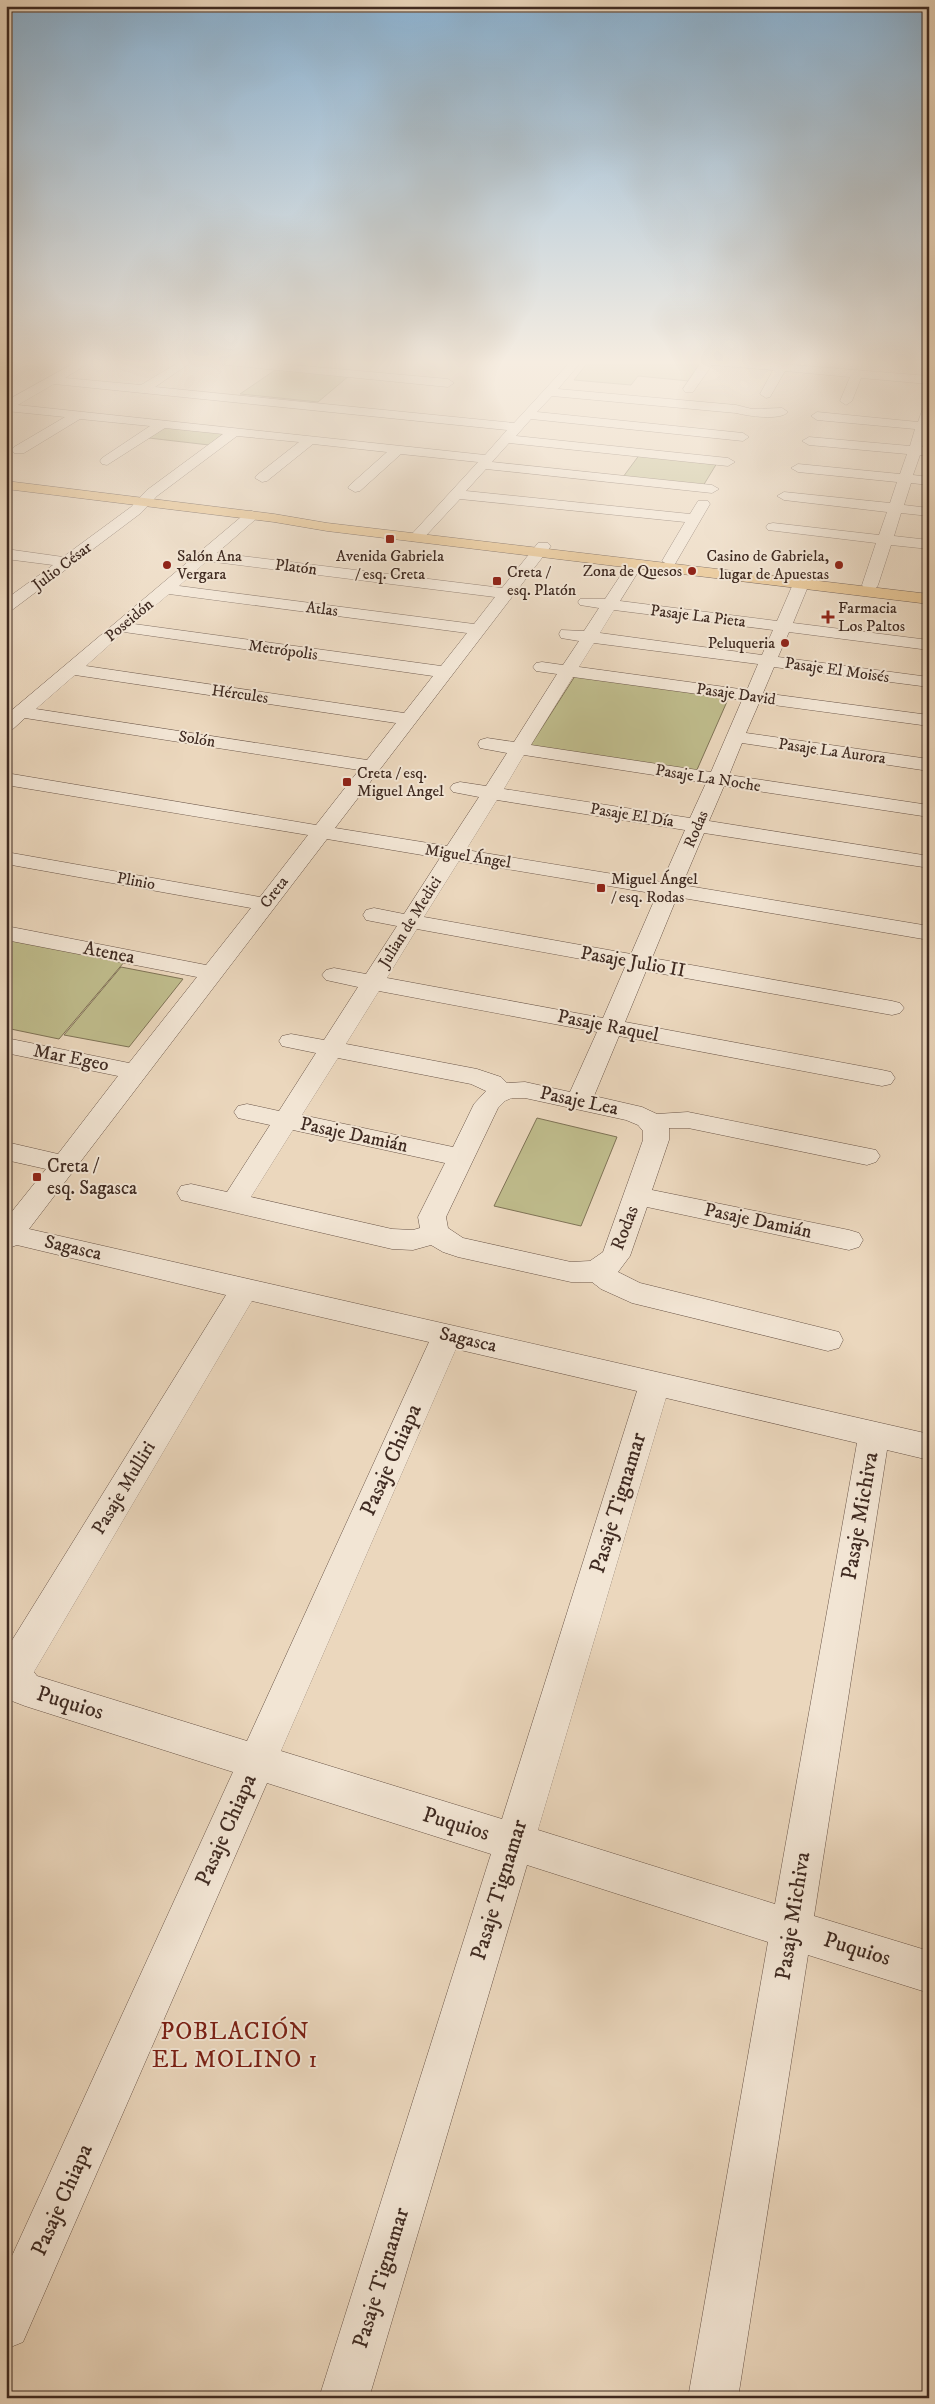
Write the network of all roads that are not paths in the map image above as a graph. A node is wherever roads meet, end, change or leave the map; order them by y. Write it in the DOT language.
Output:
graph roads {
  1 [pos="178,473"];
  2 [pos="268,473"];
  3 [pos="371,473"];
  4 [pos="475,473"];
  5 [pos="579,473"];
  6 [pos="721,473"];
  7 [pos="853,473"];
  8 [pos="908,473"];
  9 [pos="262,478"];
  10 [pos="905,478"];
  11 [pos="929,481"];
  12 [pos="6,485"];
  13 [pos="355,488"];
  14 [pos="712,489"];
  15 [pos="456,494"];
  16 [pos="784,496"];
  17 [pos="144,502"];
  18 [pos="896,508"];
  19 [pos="929,512"];
  20 [pos="252,515"];
  21 [pos="694,519"];
  22 [pos="774,527"];
  23 [pos="419,535"];
  24 [pos="885,540"];
  25 [pos="929,545"];
  26 [pos="540,549"];
  27 [pos="6,554"];
  28 [pos="205,556"];
  29 [pos="670,561"];
  30 [pos="67,562"];
  31 [pos="635,564"];
  32 [pos="801,584"];
  33 [pos="870,585"];
  34 [pos="166,589"];
  35 [pos="929,592"];
  36 [pos="505,593"];
  37 [pos="929,599"];
  38 [pos="586,602"];
  39 [pos="609,605"];
  40 [pos="6,607"];
  41 [pos="121,627"];
  42 [pos="783,627"];
  43 [pos="478,629"];
  44 [pos="567,634"];
  45 [pos="589,637"];
  46 [pos="929,645"];
  47 [pos="768,661"];
  48 [pos="542,667"];
  49 [pos="72,669"];
  50 [pos="568,671"];
  51 [pos="445,672"];
  52 [pos="929,682"];
  53 [pos="753,697"];
  54 [pos="22,712"];
  55 [pos="408,719"];
  56 [pos="929,721"];
  57 [pos="6,725"];
  58 [pos="736,737"];
  59 [pos="487,744"];
  60 [pos="519,749"];
  61 [pos="929,765"];
  62 [pos="372,766"];
  63 [pos="6,779"];
  64 [pos="717,779"];
  65 [pos="460,788"];
  66 [pos="491,793"];
  67 [pos="929,811"];
  68 [pos="697,826"];
  69 [pos="321,832"];
  70 [pos="453,854"];
  71 [pos="6,858"];
  72 [pos="923,861"];
  73 [pos="670,890"];
  74 [pos="265,904"];
  75 [pos="374,915"];
  76 [pos="411,921"];
  77 [pos="929,932"];
  78 [pos="6,933"];
  79 [pos="639,962"];
  80 [pos="212,973"];
  81 [pos="334,976"];
  82 [pos="372,982"];
  83 [pos="892,1008"];
  84 [pos="611,1027"];
  85 [pos="292,1041"];
  86 [pos="6,1045"];
  87 [pos="331,1048"];
  88 [pos="136,1072"];
  89 [pos="882,1078"];
  90 [pos="503,1092"];
  91 [pos="579,1102"];
  92 [pos="247,1112"];
  93 [pos="286,1121"];
  94 [pos="652,1123"];
  95 [pos="6,1151"];
  96 [pos="867,1156"];
  97 [pos="460,1158"];
  98 [pos="64,1164"];
  99 [pos="191,1193"];
  100 [pos="637,1196"];
  101 [pos="234,1203"];
  102 [pos="436,1233"];
  103 [pos="8,1235"];
  104 [pos="850,1240"];
  105 [pos="598,1270"];
  106 [pos="246,1288"];
  107 [pos="447,1335"];
  108 [pos="828,1340"];
  109 [pos="655,1383"];
  110 [pos="874,1434"];
  111 [pos="929,1447"];
  112 [pos="11,1683"];
  113 [pos="257,1762"];
  114 [pos="514,1842"];
  115 [pos="791,1929"];
  116 [pos="929,1972"];
  117 [pos="6,2325"];
  118 [pos="344,2398"];
  119 [pos="713,2398"];
  1 -- 17 [label="street, Julio César"];
  2 -- 9 [label="street"];
  3 -- 13 [label="street"];
  4 -- 15 [label="street"];
  5 -- 14 [label="street"];
  6 -- 14 [label="street"];
  7 -- 10 [label="street"];
  8 -- 10 [label="street"];
  10 -- 11 [label="street"];
  10 -- 18 [label="street"];
  12 -- 17 [label="main road"];
  14 -- 21 [label="street"];
  15 -- 21 [label="street"];
  15 -- 23 [label="street"];
  16 -- 18 [label="street"];
  17 -- 20 [label="main road"];
  17 -- 30 [label="street, Julio César"];
  18 -- 19 [label="street"];
  18 -- 24 [label="street"];
  20 -- 23 [label="main road"];
  20 -- 28 [label="street, Poseidón"];
  21 -- 29 [label="street"];
  22 -- 24 [label="street"];
  23 -- 26 [label="main road"];
  24 -- 25 [label="street"];
  24 -- 33 [label="street"];
  26 -- 29 [label="main road"];
  26 -- 31 [label="main road"];
  26 -- 36 [label="street, Creta"];
  27 -- 30 [label="street"];
  28 -- 34 [label="street, Poseidón"];
  28 -- 36 [label="street, Platón"];
  29 -- 33 [label="main road"];
  30 -- 40 [label="street, Julio César"];
  31 -- 32 [label="main road"];
  31 -- 39 [label="street, Julian de Medici"];
  32 -- 37 [label="main road"];
  32 -- 42 [label="street, Rodas"];
  33 -- 35 [label="main road"];
  34 -- 41 [label="street, Poseidón"];
  34 -- 43 [label="street, Atlas"];
  36 -- 43 [label="street, Creta"];
  38 -- 39 [label="street, Pasaje La Pieta"];
  39 -- 42 [label="street, Pasaje La Pieta"];
  39 -- 45 [label="street, Julian de Medici"];
  41 -- 49 [label="street, Poseidón"];
  41 -- 51 [label="street, Metrópolis"];
  42 -- 46 [label="street, Pasaje La Pieta"];
  42 -- 47 [label="street, Rodas"];
  43 -- 51 [label="street, Creta"];
  44 -- 45 [label="street, Pasaje El Moisés"];
  45 -- 47 [label="street, Pasaje El Moisés"];
  45 -- 50 [label="street, Julian de Medici"];
  47 -- 52 [label="street, Pasaje El Moisés"];
  47 -- 53 [label="street, Rodas"];
  48 -- 50 [label="street, Pasaje David"];
  49 -- 54 [label="street, Poseidón"];
  49 -- 55 [label="street, Hércules"];
  50 -- 53 [label="street, Pasaje David"];
  50 -- 60 [label="street, Julian de Medici"];
  51 -- 55 [label="street, Creta"];
  53 -- 56 [label="street, Pasaje David"];
  53 -- 58 [label="street, Rodas"];
  54 -- 57 [label="street, Poseidón"];
  54 -- 62 [label="street, Solón"];
  55 -- 62 [label="street, Creta"];
  58 -- 61 [label="street, Pasaje La Aurora"];
  58 -- 64 [label="street, Rodas"];
  59 -- 60 [label="street, Pasaje La Noche"];
  60 -- 64 [label="street, Pasaje La Noche"];
  60 -- 66 [label="street, Julian de Medici"];
  62 -- 69 [label="street, Creta"];
  63 -- 69 [label="street, Miguel Ángel"];
  64 -- 67 [label="street, Pasaje La Noche"];
  64 -- 68 [label="street, Rodas"];
  65 -- 66 [label="street, Pasaje El Día"];
  66 -- 68 [label="street, Pasaje El Día"];
  66 -- 70 [label="street, Julian de Medici"];
  68 -- 72 [label="street, Pasaje El Día"];
  68 -- 73 [label="street, Rodas"];
  69 -- 70 [label="street, Miguel Ángel"];
  69 -- 74 [label="street, Creta"];
  70 -- 73 [label="street, Miguel Ángel"];
  70 -- 76 [label="street, Julian de Medici"];
  71 -- 74 [label="street, Plinio"];
  73 -- 77 [label="street, Miguel Ángel"];
  73 -- 79 [label="street, Rodas"];
  74 -- 80 [label="street, Creta"];
  75 -- 76 [label="street, Pasaje Julio II"];
  76 -- 79 [label="street, Pasaje Julio II"];
  76 -- 82 [label="street, Julian de Medici"];
  78 -- 80 [label="street, Atenea"];
  79 -- 83 [label="street, Pasaje Julio II"];
  79 -- 84 [label="street, Rodas"];
  80 -- 88 [label="street, Creta"];
  81 -- 82 [label="street, Pasaje Raquel"];
  82 -- 84 [label="street, Pasaje Raquel"];
  82 -- 87 [label="street, Julian de Medici"];
  84 -- 89 [label="street, Pasaje Raquel"];
  84 -- 91 [label="street, Rodas"];
  85 -- 87 [label="street"];
  86 -- 88 [label="street, Mar Egeo"];
  87 -- 90 [label="street"];
  87 -- 93 [label="street, Julian de Medici"];
  88 -- 98 [label="street, Creta"];
  90 -- 91 [label="street, Pasaje Lea"];
  90 -- 97 [label="street"];
  91 -- 94 [label="street, Pasaje Lea"];
  92 -- 93 [label="street, Pasaje Damián"];
  93 -- 97 [label="street, Pasaje Damián"];
  93 -- 101 [label="street, Julian de Medici"];
  94 -- 96 [label="street"];
  94 -- 100 [label="street, Rodas"];
  95 -- 98 [label="street"];
  97 -- 102 [label="street"];
  98 -- 103 [label="street, Creta"];
  99 -- 101 [label="street"];
  100 -- 104 [label="street, Pasaje Damián"];
  100 -- 105 [label="street, Rodas"];
  101 -- 102 [label="street"];
  102 -- 105 [label="street"];
  103 -- 106 [label="street, Sagasca"];
  105 -- 108 [label="street"];
  106 -- 107 [label="street, Sagasca"];
  106 -- 112 [label="street, Pasaje Mulliri"];
  107 -- 109 [label="street, Sagasca"];
  107 -- 113 [label="street, Pasaje Chiapa"];
  109 -- 110 [label="street, Sagasca"];
  109 -- 114 [label="street, Pasaje Tignamar"];
  110 -- 111 [label="street, Sagasca"];
  110 -- 115 [label="street, Pasaje Michiva"];
  112 -- 113 [label="street, Puquios"];
  113 -- 114 [label="street, Puquios"];
  113 -- 117 [label="street, Pasaje Chiapa"];
  114 -- 115 [label="street, Puquios"];
  114 -- 118 [label="street, Pasaje Tignamar"];
  115 -- 116 [label="street, Puquios"];
  115 -- 119 [label="street, Pasaje Michiva"];
}
